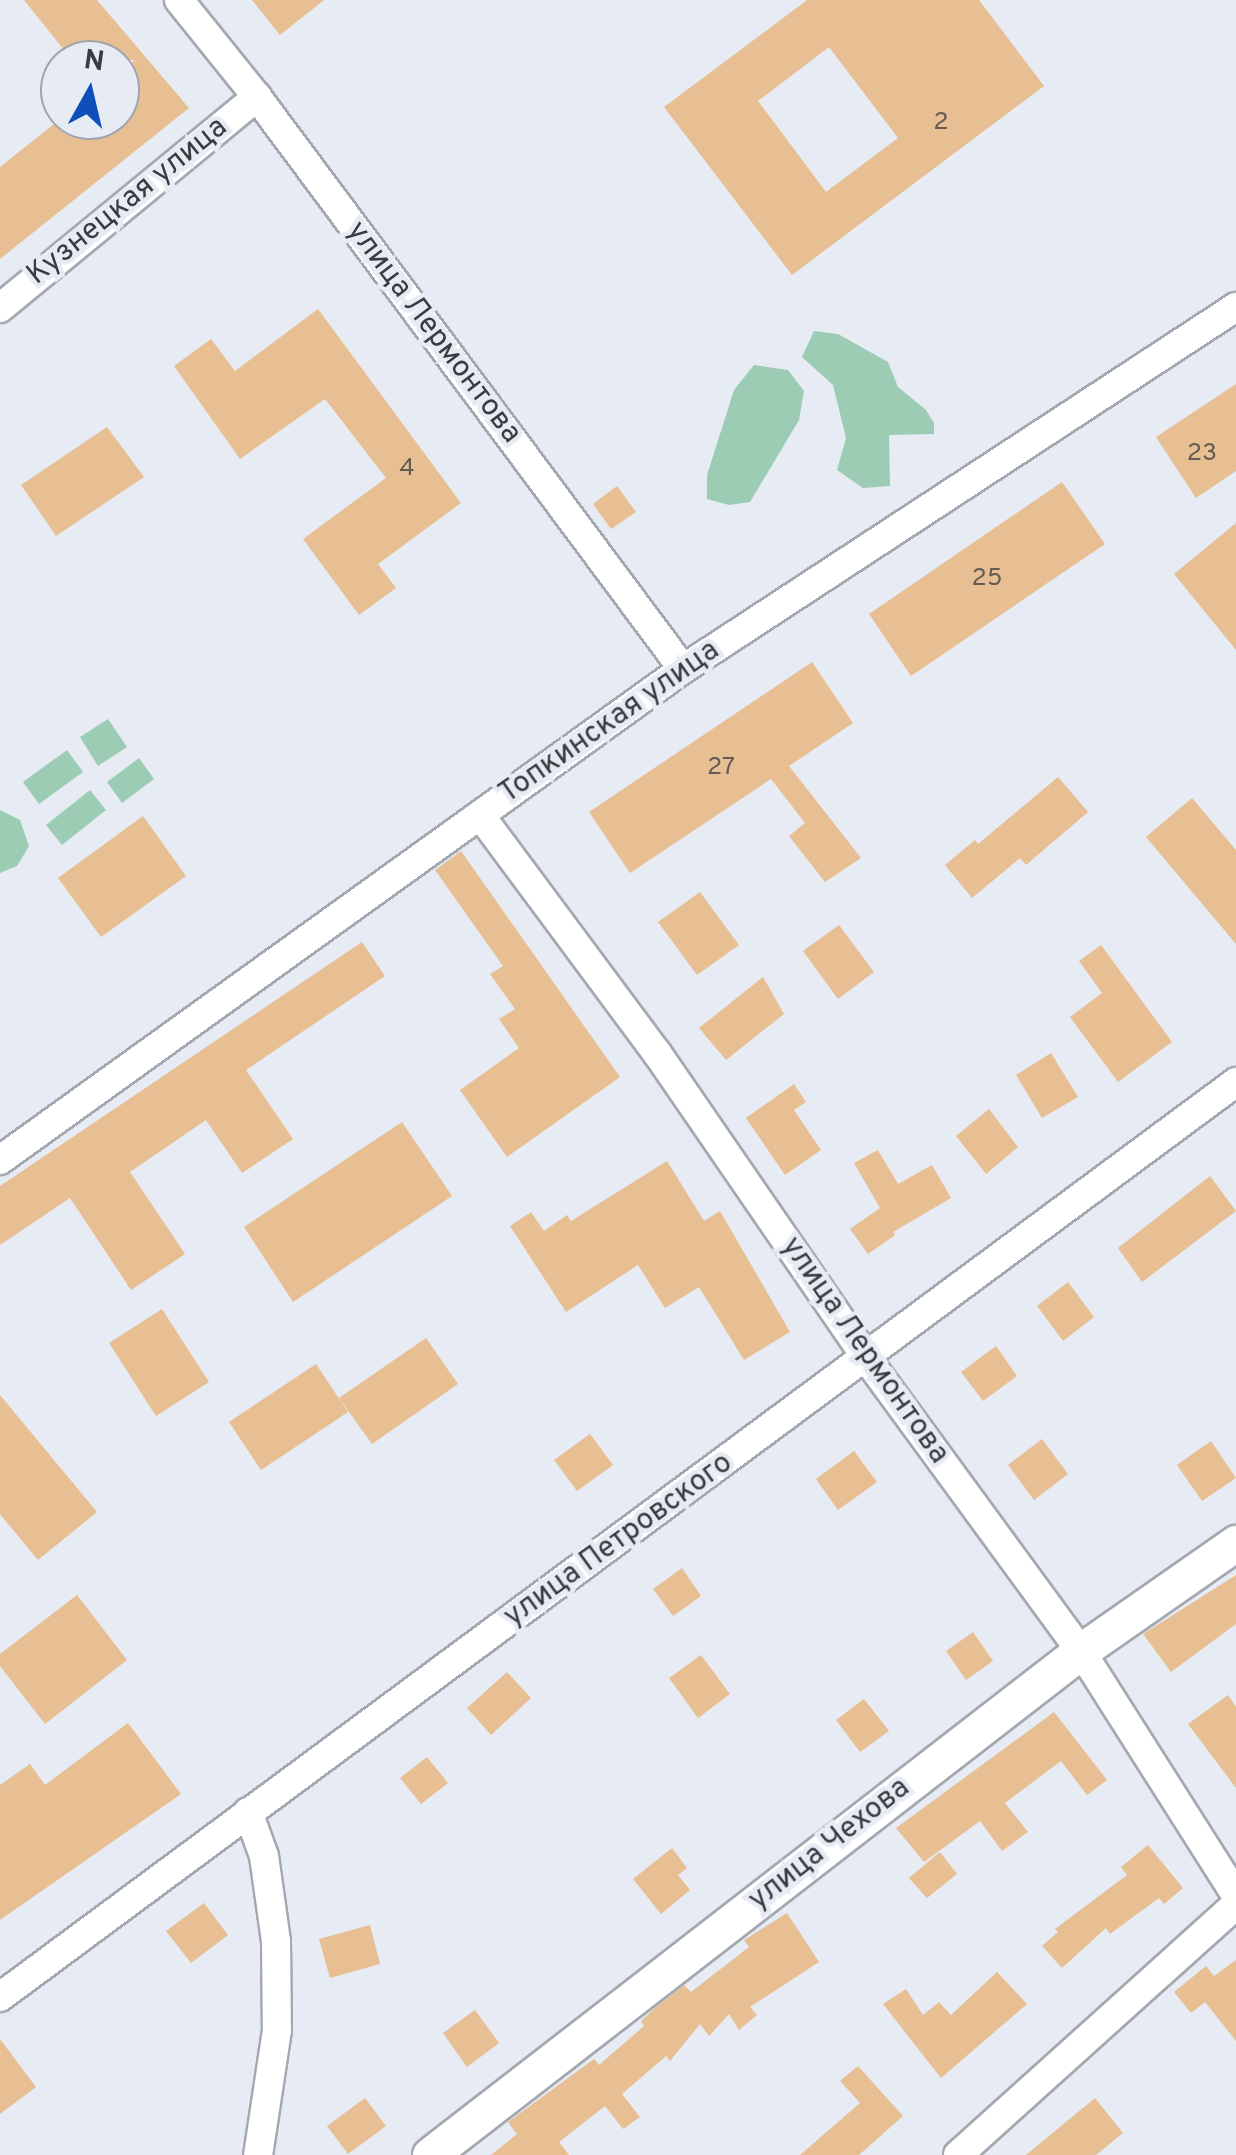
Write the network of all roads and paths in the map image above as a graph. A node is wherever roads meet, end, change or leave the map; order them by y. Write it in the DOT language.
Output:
graph roads {
  1 [pos="179,0"];
  2 [pos="257,97"];
  3 [pos="1236,307"];
  4 [pos="0,308"];
  5 [pos="684,669"];
  6 [pos="480,815"];
  7 [pos="1236,1082"];
  8 [pos="0,1160"];
  9 [pos="867,1359"];
  10 [pos="1236,1543"];
  11 [pos="1081,1651"];
  12 [pos="248,1812"];
  13 [pos="1236,1895"];
  14 [pos="1236,1904"];
  15 [pos="0,1997"];
  16 [pos="258,2155"];
  17 [pos="430,2155"];
  18 [pos="958,2155"];
  1 -- 2 [label="street, улица Лермонтова"];
  2 -- 4 [label="street, Кузнецкая улица"];
  2 -- 5 [label="street, улица Лермонтова"];
  3 -- 5 [label="street, Топкинская улица"];
  5 -- 6 [label="street, Топкинская улица"];
  6 -- 8 [label="street, Топкинская улица"];
  6 -- 9 [label="street, улица Лермонтова"];
  7 -- 9 [label="street, улица Петровского"];
  9 -- 11 [label="street, улица Лермонтова"];
  9 -- 12 [label="street, улица Петровского"];
  10 -- 11 [label="street, улица Чехова"];
  11 -- 13 [label="street, улица Лермонтова"];
  11 -- 17 [label="street, улица Чехова"];
  12 -- 15 [label="street, улица Петровского"];
  12 -- 16 [label="street"];
  14 -- 18 [label="street"];
}
